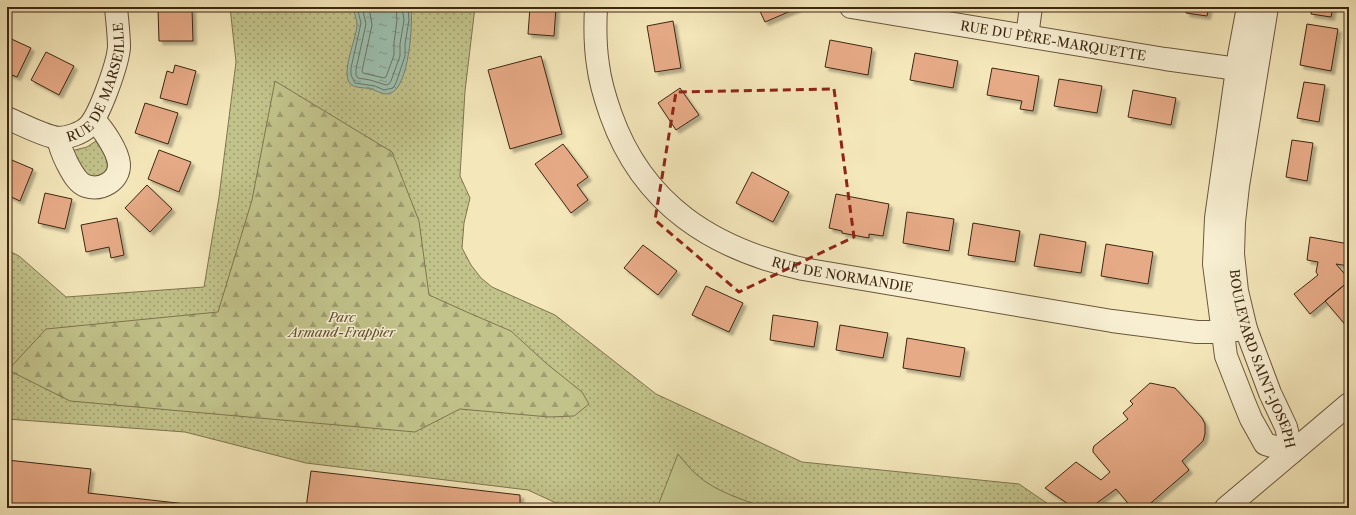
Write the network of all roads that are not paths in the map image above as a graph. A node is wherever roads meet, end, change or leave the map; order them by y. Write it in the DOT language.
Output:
graph roads {
  1 [pos="116,7"];
  2 [pos="596,7"];
  3 [pos="852,7"];
  4 [pos="1031,7"];
  5 [pos="1248,7"];
  6 [pos="1266,7"];
  7 [pos="1027,36"];
  8 [pos="1247,70"];
  9 [pos="7,118"];
  10 [pos="94,120"];
  11 [pos="58,138"];
  12 [pos="1246,329"];
  13 [pos="1222,332"];
  14 [pos="1349,404"];
  15 [pos="1292,452"];
  16 [pos="1226,508"];
  1 -- 10 [label="street, RUE DE MARSEILLE"];
  2 -- 13 [label="street, RUE DE NORMANDIE"];
  3 -- 7 [label="street, RUE DU PÈRE-MARQUETTE"];
  4 -- 7 [label="street"];
  5 -- 8 [label="street, BOULEVARD SAINT-JOSEPH"];
  6 -- 8 [label="street, BOULEVARD SAINT-JOSEPH"];
  7 -- 8 [label="street, RUE DU PÈRE-MARQUETTE"];
  8 -- 12 [label="street, BOULEVARD SAINT-JOSEPH"];
  8 -- 13 [label="street, BOULEVARD SAINT-JOSEPH"];
  9 -- 11 [label="street, RUE DE MARSEILLE"];
  10 -- 11 [label="street, RUE DE MARSEILLE"];
  10 -- 11 [label="street"];
  12 -- 13 [label="street, RUE DE NORMANDIE"];
  12 -- 15 [label="street, BOULEVARD SAINT-JOSEPH"];
  13 -- 15 [label="street, BOULEVARD SAINT-JOSEPH"];
  14 -- 15 [label="street"];
  15 -- 16 [label="street"];
}
